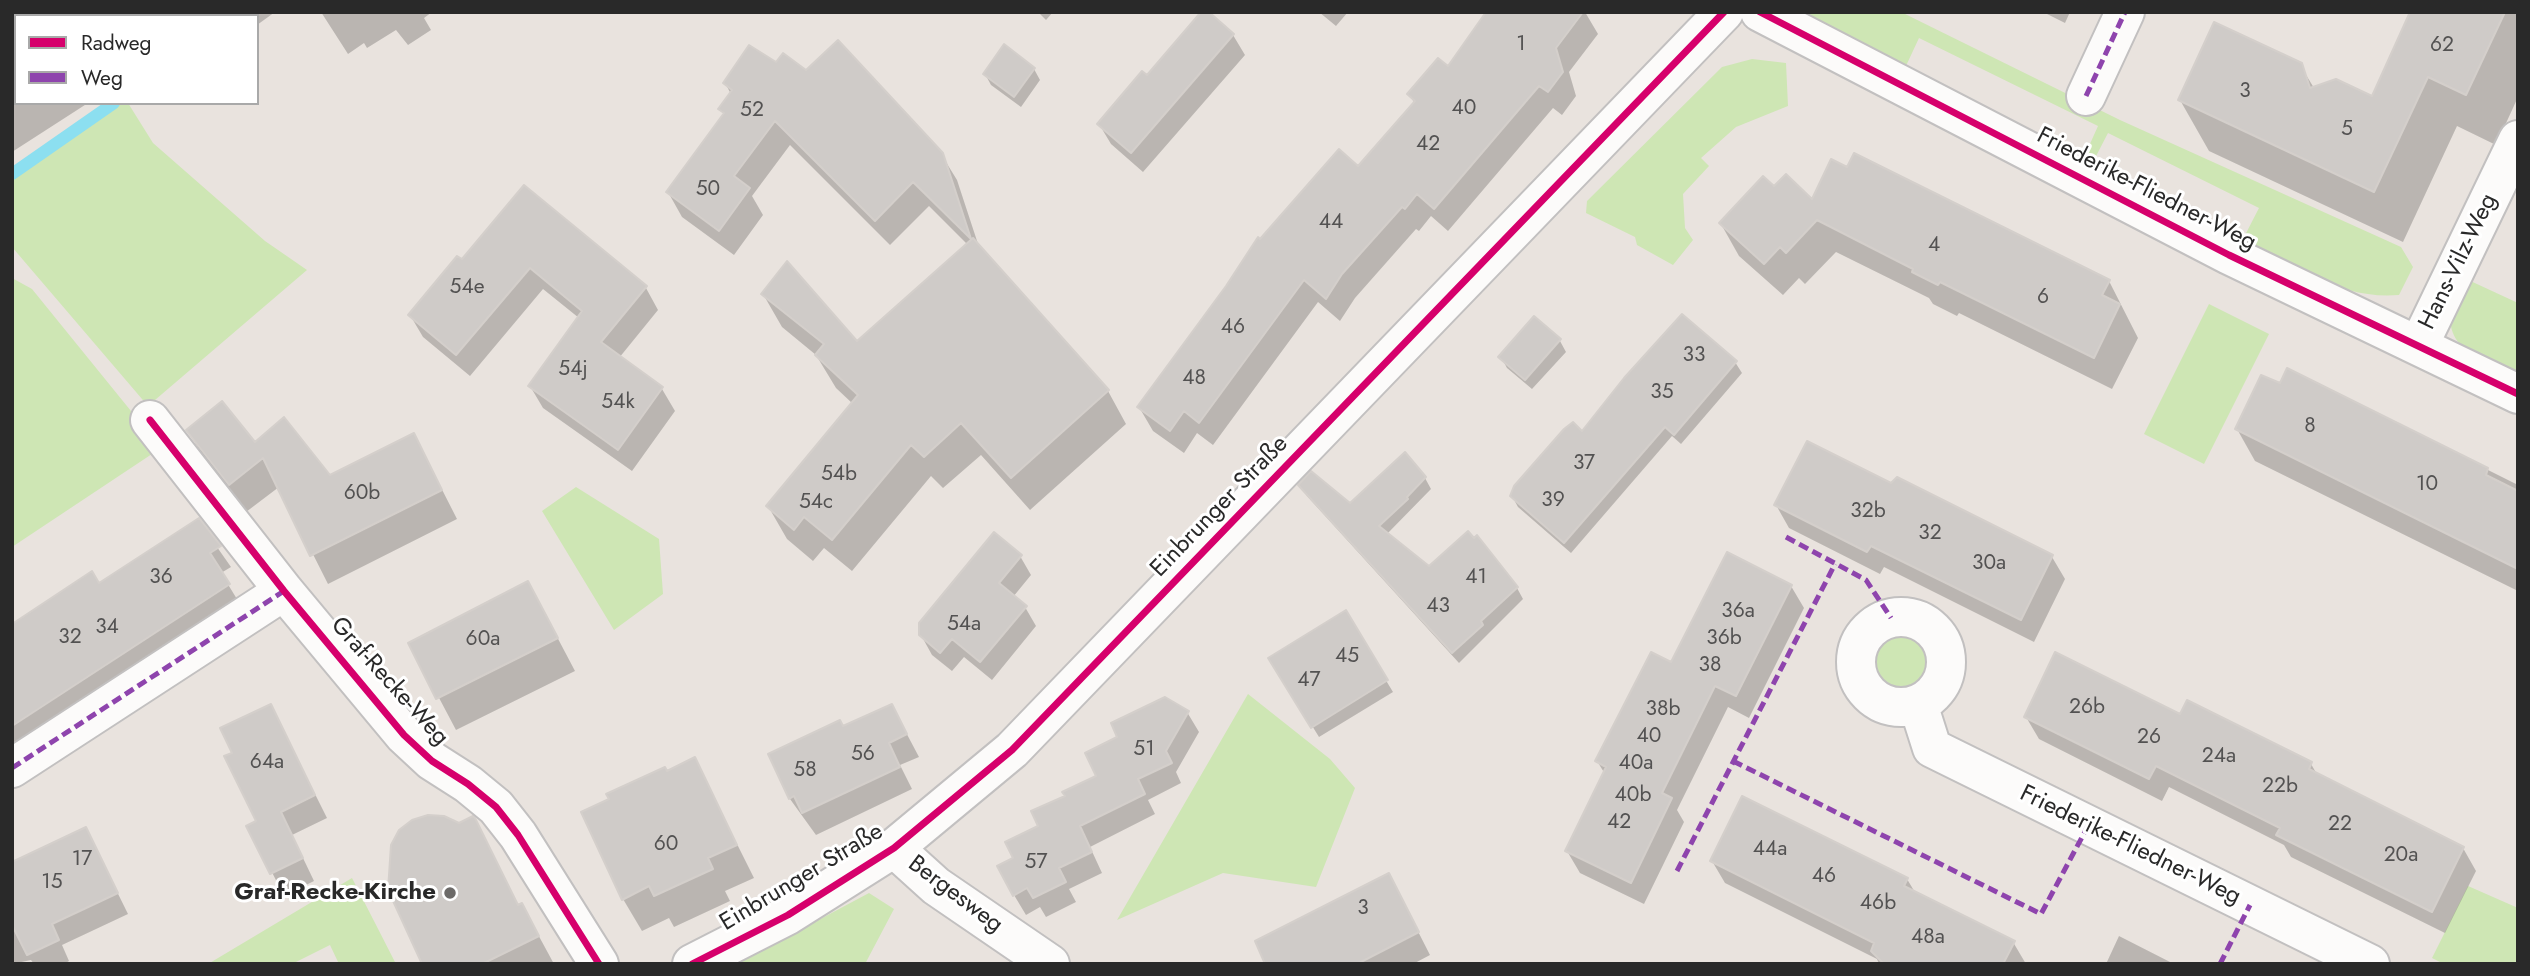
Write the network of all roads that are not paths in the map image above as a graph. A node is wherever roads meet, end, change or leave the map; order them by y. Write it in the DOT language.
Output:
graph roads {
  1 [pos="1760,12"];
  2 [pos="2125,12"];
  3 [pos="1720,14"];
  4 [pos="2086,96"];
  5 [pos="2518,140"];
  6 [pos="2419,345"];
  7 [pos="2518,394"];
  8 [pos="150,420"];
  9 [pos="284,591"];
  10 [pos="1918,704"];
  11 [pos="12,768"];
  12 [pos="894,848"];
  13 [pos="599,964"];
  14 [pos="692,964"];
  15 [pos="1051,964"];
  16 [pos="2370,964"];
  1 -- 6 [label="street, Friederike-Fliedner-Weg"];
  2 -- 4 [label="street"];
  3 -- 12 [label="street, Einbrunger Straße"];
  5 -- 6 [label="street, Hans-Vilz-Weg"];
  6 -- 7 [label="street, Friederike-Fliedner-Weg"];
  8 -- 9 [label="street, Graf-Recke-Weg"];
  9 -- 11 [label="street"];
  9 -- 13 [label="street, Graf-Recke-Weg"];
  10 -- 16 [label="street, Friederike-Fliedner-Weg"];
  12 -- 14 [label="street, Einbrunger Straße"];
  12 -- 15 [label="street, Bergesweg"];
}
